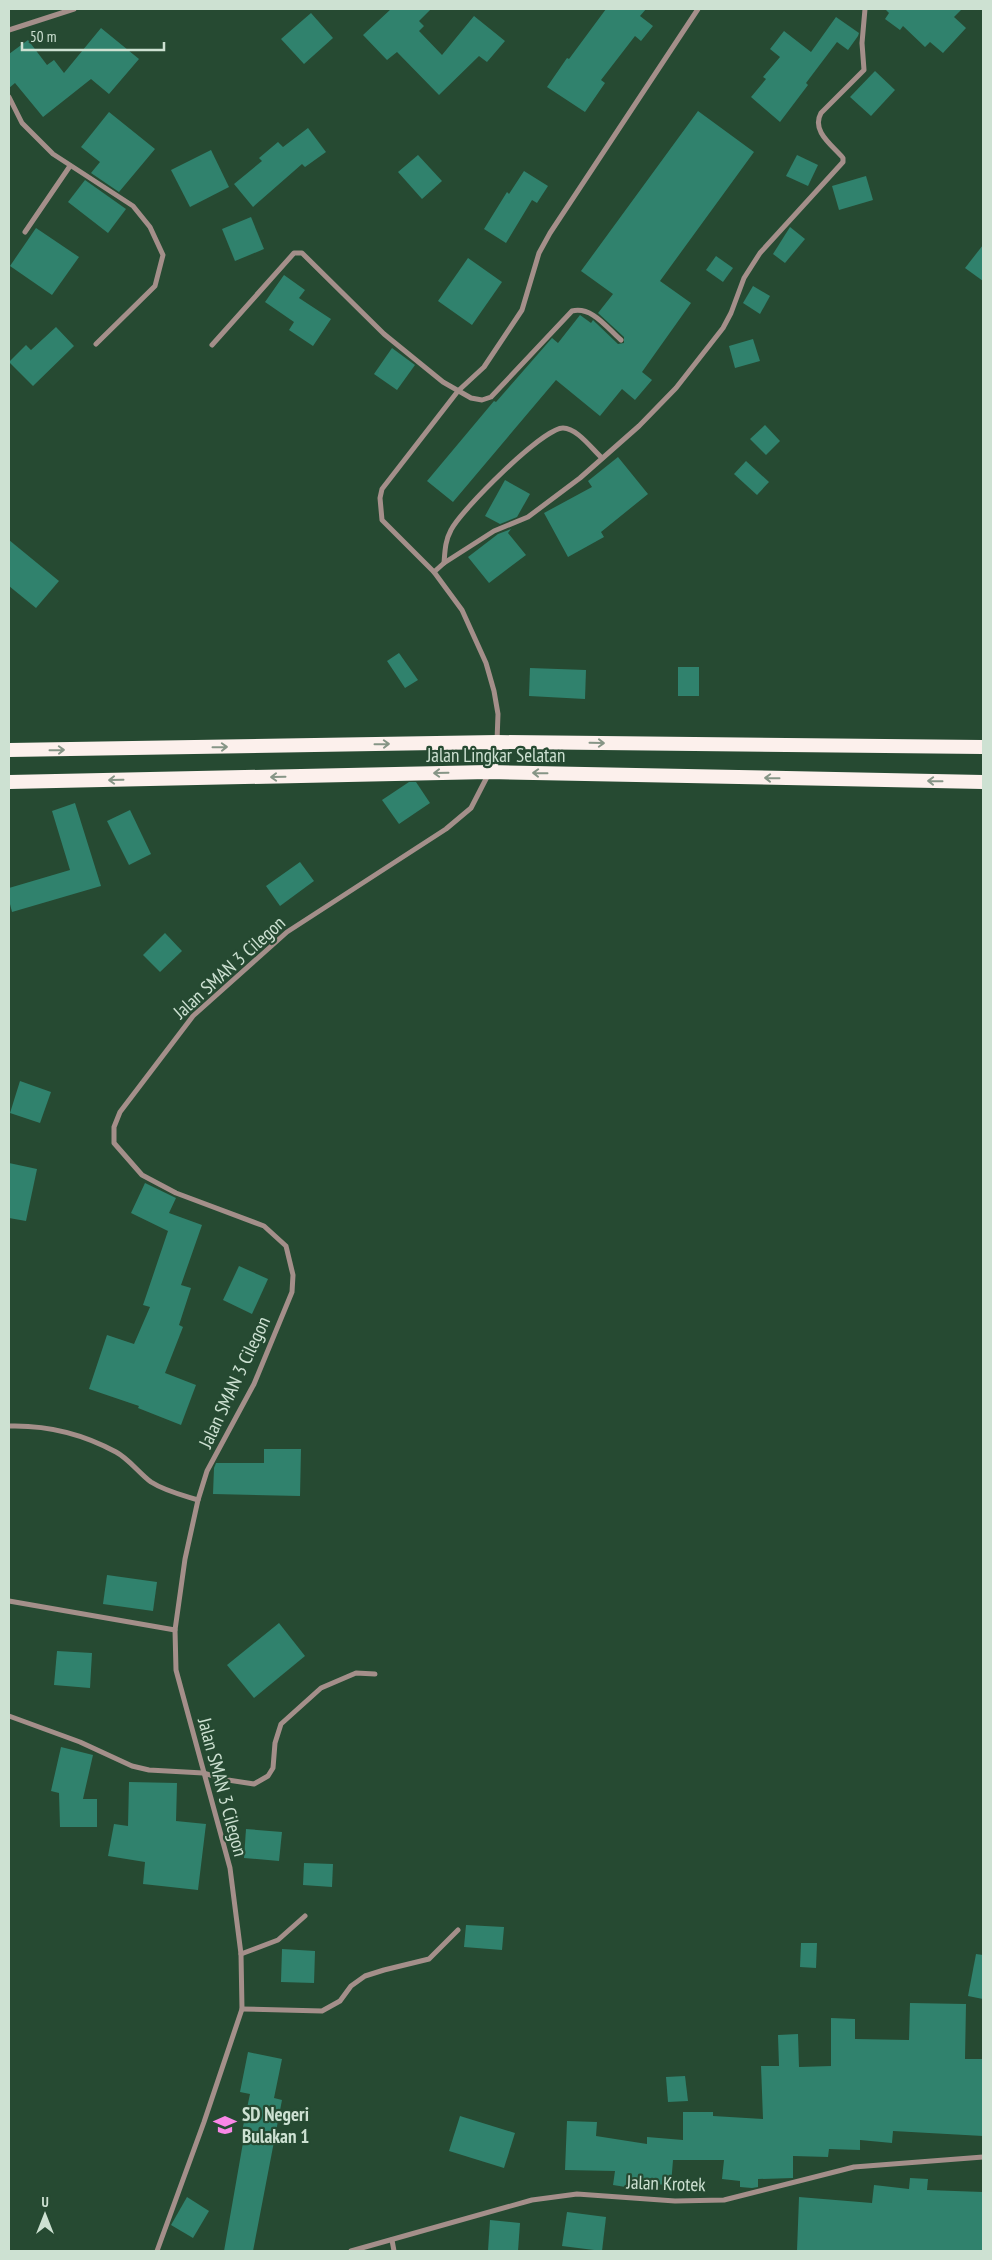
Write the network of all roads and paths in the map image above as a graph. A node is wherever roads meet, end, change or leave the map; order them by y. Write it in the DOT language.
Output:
graph roads {
  1 [pos="74,9"];
  2 [pos="698,9"];
  3 [pos="865,9"];
  4 [pos="9,30"];
  5 [pos="9,98"];
  6 [pos="70,166"];
  7 [pos="25,232"];
  8 [pos="621,340"];
  9 [pos="96,344"];
  10 [pos="212,345"];
  11 [pos="458,391"];
  12 [pos="602,458"];
  13 [pos="444,563"];
  14 [pos="434,572"];
  15 [pos="497,742"];
  16 [pos="983,747"];
  17 [pos="9,750"];
  18 [pos="489,772"];
  19 [pos="9,782"];
  20 [pos="983,782"];
  21 [pos="9,1426"];
  22 [pos="198,1500"];
  23 [pos="9,1601"];
  24 [pos="175,1630"];
  25 [pos="375,1674"];
  26 [pos="9,1716"];
  27 [pos="203,1774"];
  28 [pos="305,1916"];
  29 [pos="458,1930"];
  30 [pos="241,1954"];
  31 [pos="242,2009"];
  32 [pos="983,2157"];
  33 [pos="392,2240"];
  34 [pos="157,2251"];
  35 [pos="351,2251"];
  36 [pos="394,2251"];
  1 -- 4 [label="street"];
  2 -- 11 [label="street"];
  3 -- 12 [label="street"];
  5 -- 6 [label="street"];
  6 -- 7 [label="street"];
  6 -- 9 [label="street"];
  8 -- 11 [label="street"];
  10 -- 11 [label="street"];
  11 -- 14 [label="street"];
  12 -- 13 [label="street"];
  12 -- 13 [label="street"];
  13 -- 14 [label="street"];
  14 -- 15 [label="street"];
  15 -- 16 [label="highway, Jalan Lingkar Selatan, one-way"];
  17 -- 15 [label="highway, Jalan Lingkar Selatan, one-way"];
  15 -- 18 [label="highway"];
  18 -- 19 [label="highway, Jalan Lingkar Selatan, one-way"];
  20 -- 18 [label="highway, Jalan Lingkar Selatan, one-way"];
  18 -- 22 [label="street, Jalan SMAN 3 Cilegon"];
  21 -- 22 [label="street"];
  22 -- 24 [label="street, Jalan SMAN 3 Cilegon"];
  23 -- 24 [label="street"];
  24 -- 27 [label="street, Jalan SMAN 3 Cilegon"];
  25 -- 27 [label="street"];
  26 -- 27 [label="street"];
  27 -- 30 [label="street, Jalan SMAN 3 Cilegon"];
  28 -- 30 [label="street"];
  29 -- 31 [label="street"];
  30 -- 31 [label="street, Jalan SMAN 3 Cilegon"];
  31 -- 34 [label="street, Jalan SMAN 3 Cilegon"];
  32 -- 33 [label="street, Jalan Krotek"];
  33 -- 35 [label="street, Jalan Krotek"];
  33 -- 36 [label="street"];
}
